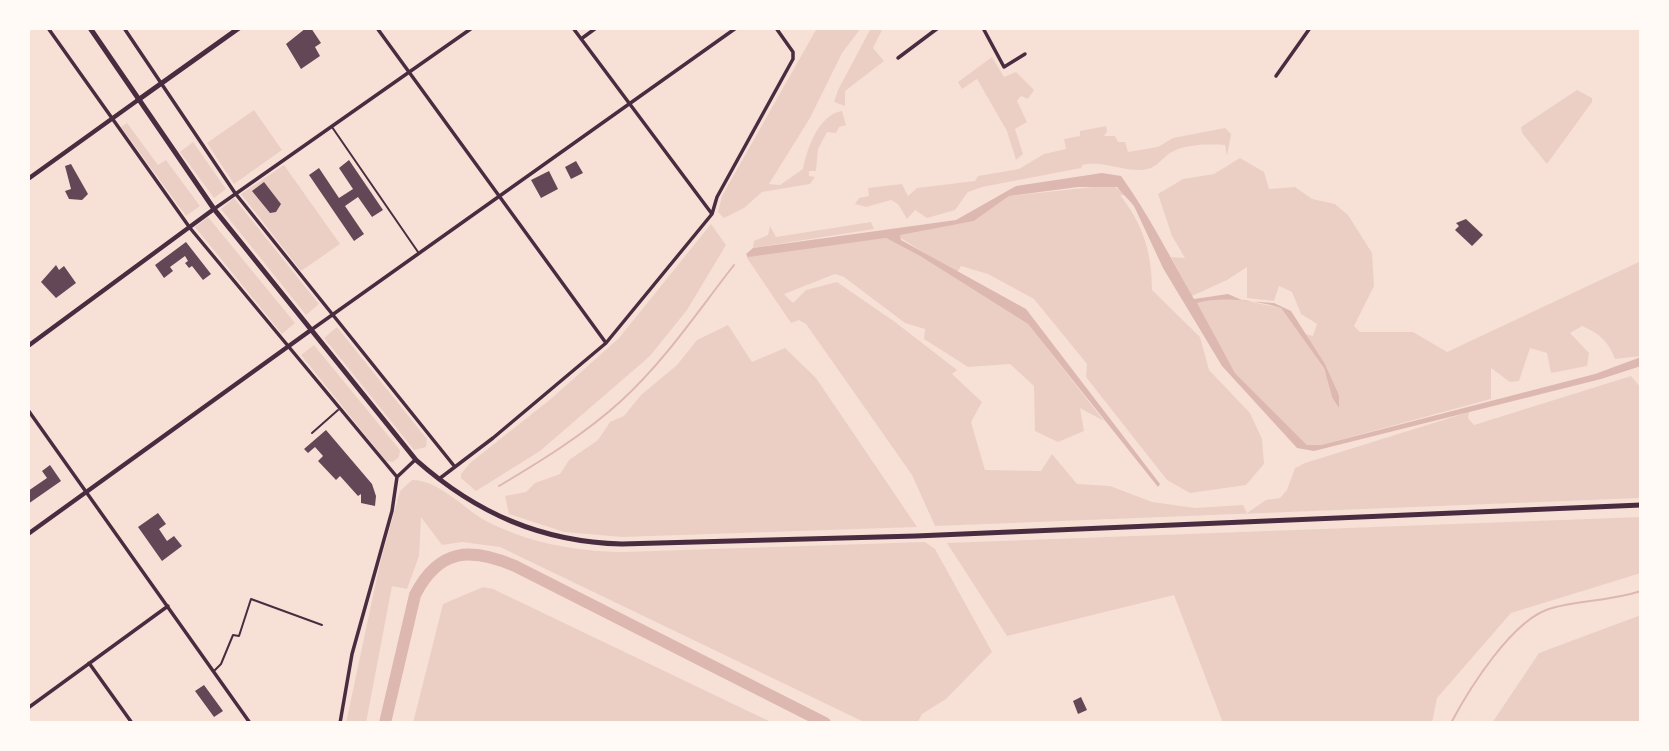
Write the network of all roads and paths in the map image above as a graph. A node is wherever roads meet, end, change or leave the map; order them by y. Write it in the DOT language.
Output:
graph roads {
  1 [pos="48,28"];
  2 [pos="90,28"];
  3 [pos="124,28"];
  4 [pos="239,28"];
  5 [pos="377,28"];
  6 [pos="472,28"];
  7 [pos="573,28"];
  8 [pos="597,28"];
  9 [pos="736,28"];
  10 [pos="776,28"];
  11 [pos="938,28"];
  12 [pos="983,28"];
  13 [pos="1310,28"];
  14 [pos="581,39"];
  15 [pos="1025,54"];
  16 [pos="898,58"];
  17 [pos="410,73"];
  18 [pos="1276,76"];
  19 [pos="160,84"];
  20 [pos="138,100"];
  21 [pos="629,103"];
  22 [pos="111,119"];
  23 [pos="332,126"];
  24 [pos="28,179"];
  25 [pos="235,193"];
  26 [pos="500,194"];
  27 [pos="214,209"];
  28 [pos="712,214"];
  29 [pos="190,228"];
  30 [pos="419,253"];
  31 [pos="332,315"];
  32 [pos="311,330"];
  33 [pos="606,343"];
  34 [pos="28,346"];
  35 [pos="287,347"];
  36 [pos="339,409"];
  37 [pos="28,410"];
  38 [pos="312,433"];
  39 [pos="416,460"];
  40 [pos="455,467"];
  41 [pos="397,477"];
  42 [pos="439,479"];
  43 [pos="86,492"];
  44 [pos="1641,505"];
  45 [pos="28,534"];
  46 [pos="168,606"];
  47 [pos="322,625"];
  48 [pos="89,663"];
  49 [pos="214,671"];
  50 [pos="28,708"];
  51 [pos="132,723"];
  52 [pos="250,723"];
  53 [pos="340,723"];
  1 -- 22 [label="street"];
  2 -- 20 [label="main road"];
  3 -- 19 [label="street"];
  4 -- 19 [label="main road"];
  5 -- 17 [label="street"];
  6 -- 17 [label="street"];
  7 -- 14 [label="street"];
  8 -- 14 [label="street"];
  9 -- 21 [label="street"];
  10 -- 28 [label="street"];
  11 -- 16 [label="street"];
  12 -- 15 [label="street"];
  13 -- 18 [label="street"];
  14 -- 21 [label="street"];
  17 -- 23 [label="street"];
  17 -- 26 [label="street"];
  19 -- 20 [label="main road"];
  19 -- 25 [label="street"];
  20 -- 22 [label="street"];
  20 -- 27 [label="main road"];
  21 -- 26 [label="street"];
  21 -- 28 [label="street"];
  22 -- 24 [label="street"];
  22 -- 29 [label="street"];
  23 -- 25 [label="street"];
  23 -- 30 [label="lane"];
  25 -- 27 [label="street"];
  25 -- 31 [label="street"];
  26 -- 30 [label="street"];
  26 -- 33 [label="street"];
  27 -- 29 [label="street"];
  27 -- 32 [label="main road"];
  28 -- 33 [label="street"];
  29 -- 34 [label="street"];
  29 -- 35 [label="street"];
  30 -- 31 [label="street"];
  31 -- 32 [label="street"];
  31 -- 40 [label="street"];
  32 -- 35 [label="street"];
  32 -- 39 [label="main road"];
  33 -- 40 [label="street"];
  35 -- 36 [label="street"];
  35 -- 43 [label="street"];
  36 -- 38 [label="lane"];
  36 -- 41 [label="street"];
  37 -- 43 [label="street"];
  39 -- 41 [label="street"];
  39 -- 42 [label="main road"];
  40 -- 42 [label="street"];
  41 -- 53 [label="street"];
  42 -- 44 [label="main road"];
  43 -- 45 [label="street"];
  43 -- 46 [label="street"];
  46 -- 48 [label="street"];
  46 -- 49 [label="street"];
  47 -- 49 [label="lane"];
  48 -- 50 [label="street"];
  48 -- 51 [label="street"];
  49 -- 52 [label="street"];
}
